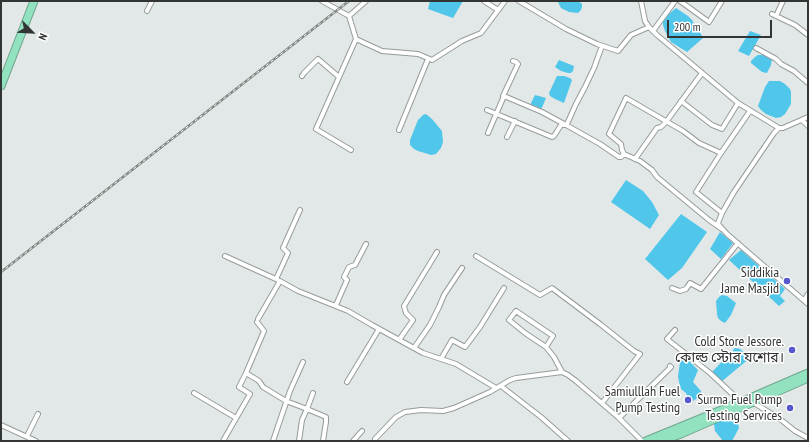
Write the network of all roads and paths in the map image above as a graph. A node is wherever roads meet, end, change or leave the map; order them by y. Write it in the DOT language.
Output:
graph roads {
  1 [pos="34,1"];
  2 [pos="152,1"];
  3 [pos="322,1"];
  4 [pos="366,1"];
  5 [pos="484,1"];
  6 [pos="505,1"];
  7 [pos="519,1"];
  8 [pos="641,1"];
  9 [pos="675,1"];
  10 [pos="680,1"];
  11 [pos="722,1"];
  12 [pos="782,1"];
  13 [pos="498,10"];
  14 [pos="147,11"];
  15 [pos="349,16"];
  16 [pos="649,27"];
  17 [pos="653,31"];
  18 [pos="808,35"];
  19 [pos="356,39"];
  20 [pos="602,46"];
  21 [pos="756,48"];
  22 [pos="428,59"];
  23 [pos="513,62"];
  24 [pos="702,73"];
  25 [pos="302,76"];
  26 [pos="339,77"];
  27 [pos="808,83"];
  28 [pos="1,86"];
  29 [pos="503,96"];
  30 [pos="681,101"];
  31 [pos="738,103"];
  32 [pos="487,110"];
  33 [pos="750,111"];
  34 [pos="496,113"];
  35 [pos="808,117"];
  36 [pos="802,120"];
  37 [pos="515,121"];
  38 [pos="666,122"];
  39 [pos="808,126"];
  40 [pos="779,128"];
  41 [pos="399,130"];
  42 [pos="488,133"];
  43 [pos="507,137"];
  44 [pos="351,150"];
  45 [pos="721,153"];
  46 [pos="624,154"];
  47 [pos="634,159"];
  48 [pos="300,210"];
  49 [pos="722,213"];
  50 [pos="722,229"];
  51 [pos="738,243"];
  52 [pos="366,244"];
  53 [pos="437,252"];
  54 [pos="225,256"];
  55 [pos="476,256"];
  56 [pos="462,268"];
  57 [pos="278,280"];
  58 [pos="504,288"];
  59 [pos="672,288"];
  60 [pos="808,294"];
  61 [pos="808,303"];
  62 [pos="336,305"];
  63 [pos="379,329"];
  64 [pos="675,330"];
  65 [pos="399,340"];
  66 [pos="546,347"];
  67 [pos="414,348"];
  68 [pos="441,359"];
  69 [pos="303,362"];
  70 [pos="670,366"];
  71 [pos="562,372"];
  72 [pos="246,373"];
  73 [pos="808,373"];
  74 [pos="808,378"];
  75 [pos="347,382"];
  76 [pos="501,386"];
  77 [pos="496,388"];
  78 [pos="194,393"];
  79 [pos="313,393"];
  80 [pos="286,402"];
  81 [pos="741,402"];
  82 [pos="602,403"];
  83 [pos="754,403"];
  84 [pos="307,409"];
  85 [pos="38,414"];
  86 [pos="236,418"];
  87 [pos="619,418"];
  88 [pos="1,425"];
  89 [pos="362,431"];
  90 [pos="27,436"];
  91 [pos="375,438"];
  92 [pos="808,438"];
  93 [pos="36,441"];
  94 [pos="223,441"];
  95 [pos="273,441"];
  96 [pos="299,441"];
  97 [pos="323,441"];
  98 [pos="353,441"];
  99 [pos="568,441"];
  100 [pos="642,441"];
  101 [pos="646,441"];
  102 [pos="661,441"];
  1 -- 28 [label="highway"];
  2 -- 14 [label="street"];
  3 -- 15 [label="street"];
  4 -- 15 [label="street"];
  5 -- 13 [label="street"];
  6 -- 13 [label="street"];
  7 -- 20 [label="street"];
  8 -- 16 [label="street"];
  9 -- 17 [label="street"];
  10 -- 11 [label="street"];
  12 -- 18 [label="street"];
  13 -- 22 [label="street"];
  15 -- 19 [label="street"];
  16 -- 17 [label="street"];
  16 -- 20 [label="street"];
  17 -- 24 [label="street"];
  19 -- 22 [label="street"];
  19 -- 26 [label="street"];
  20 -- 29 [label="street"];
  21 -- 27 [label="street"];
  22 -- 41 [label="street"];
  23 -- 29 [label="street"];
  24 -- 30 [label="street"];
  24 -- 31 [label="street"];
  25 -- 26 [label="street"];
  26 -- 44 [label="street"];
  29 -- 34 [label="street"];
  30 -- 31 [label="street"];
  30 -- 38 [label="street"];
  31 -- 33 [label="street"];
  32 -- 34 [label="street"];
  33 -- 40 [label="street"];
  33 -- 45 [label="street"];
  34 -- 37 [label="street"];
  34 -- 42 [label="street"];
  35 -- 36 [label="street"];
  36 -- 39 [label="street"];
  36 -- 40 [label="street"];
  37 -- 43 [label="street"];
  37 -- 46 [label="street"];
  38 -- 45 [label="street"];
  38 -- 46 [label="street"];
  38 -- 47 [label="street"];
  40 -- 49 [label="street"];
  45 -- 49 [label="street"];
  46 -- 47 [label="street"];
  47 -- 50 [label="street"];
  48 -- 57 [label="street"];
  49 -- 50 [label="street"];
  50 -- 51 [label="street"];
  51 -- 59 [label="street"];
  51 -- 61 [label="street"];
  52 -- 62 [label="street"];
  53 -- 65 [label="street"];
  54 -- 57 [label="street"];
  55 -- 82 [label="street"];
  56 -- 67 [label="street"];
  57 -- 62 [label="street"];
  57 -- 72 [label="street"];
  58 -- 68 [label="street"];
  60 -- 61 [label="street"];
  62 -- 63 [label="street"];
  63 -- 65 [label="street"];
  63 -- 75 [label="street"];
  64 -- 81 [label="street"];
  65 -- 67 [label="street"];
  66 -- 66 [label="street"];
  66 -- 71 [label="street"];
  67 -- 68 [label="street"];
  68 -- 77 [label="street"];
  69 -- 80 [label="street"];
  70 -- 87 [label="street"];
  71 -- 76 [label="street"];
  71 -- 82 [label="street"];
  72 -- 80 [label="street"];
  72 -- 86 [label="street"];
  73 -- 81 [label="highway"];
  74 -- 83 [label="highway"];
  76 -- 77 [label="street"];
  76 -- 99 [label="street"];
  77 -- 91 [label="street"];
  78 -- 86 [label="street"];
  79 -- 84 [label="street"];
  80 -- 84 [label="street"];
  80 -- 95 [label="street"];
  81 -- 101 [label="highway"];
  82 -- 87 [label="street"];
  83 -- 92 [label="street"];
  83 -- 102 [label="highway"];
  84 -- 96 [label="street"];
  84 -- 97 [label="street"];
  85 -- 90 [label="street"];
  86 -- 94 [label="street"];
  87 -- 100 [label="street"];
  88 -- 90 [label="street"];
  89 -- 98 [label="street"];
  90 -- 93 [label="street"];
}
